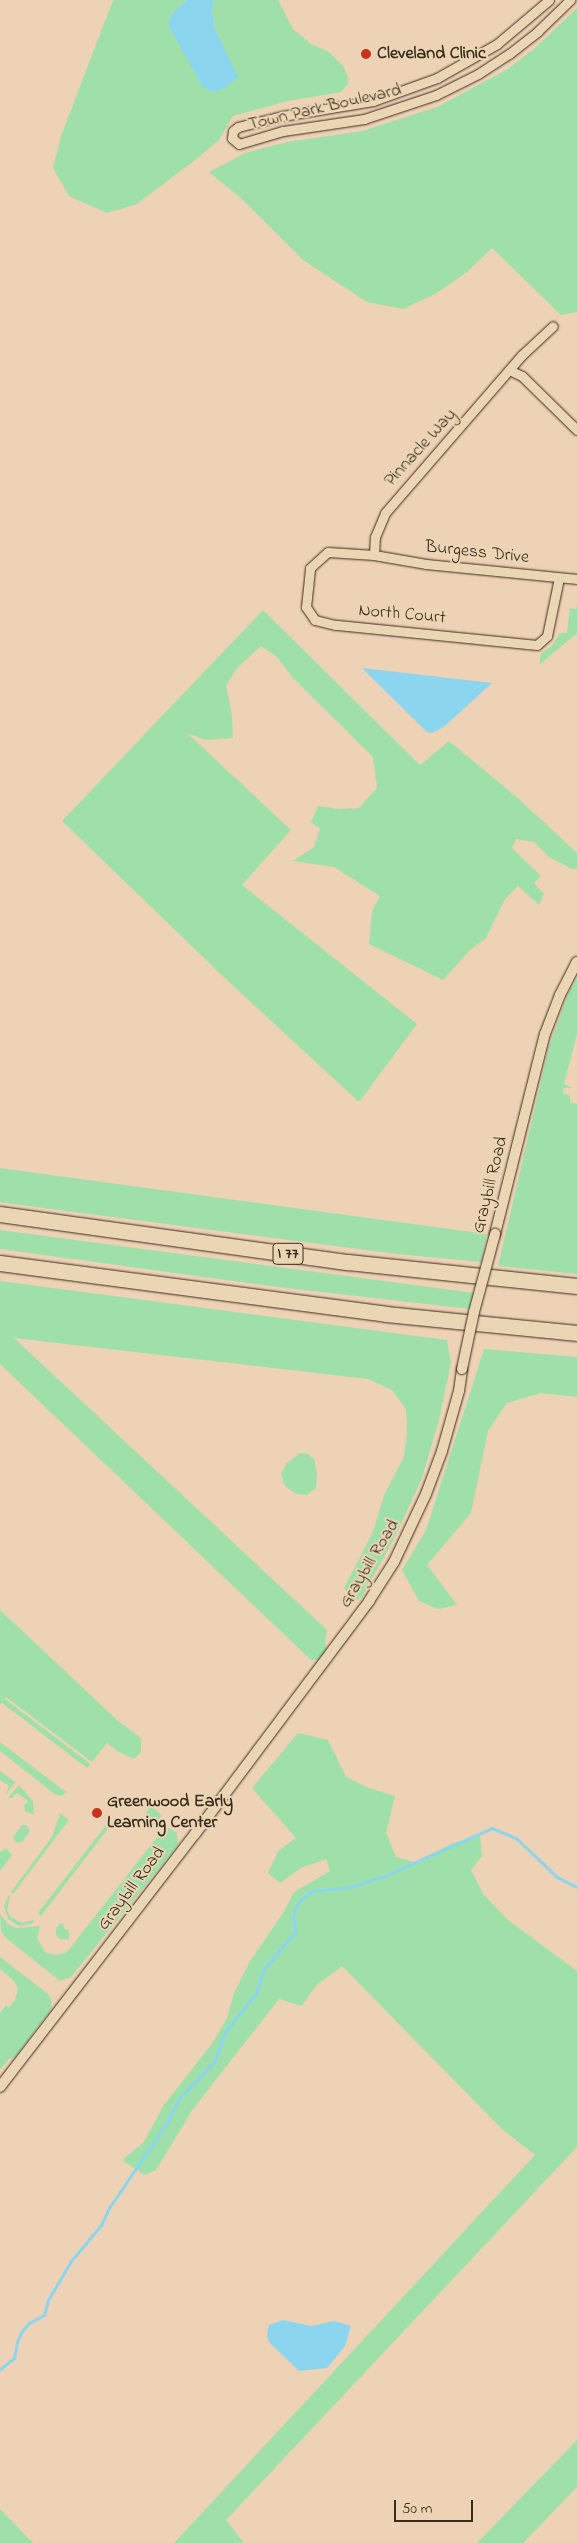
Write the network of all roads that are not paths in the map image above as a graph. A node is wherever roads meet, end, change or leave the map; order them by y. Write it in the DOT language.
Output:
graph roads {
  1 [pos="549,0"];
  2 [pos="570,0"];
  3 [pos="553,326"];
  4 [pos="509,370"];
  5 [pos="577,430"];
  6 [pos="374,555"];
  7 [pos="559,578"];
  8 [pos="577,580"];
  9 [pos="577,962"];
  10 [pos="0,1214"];
  11 [pos="0,1264"];
  12 [pos="577,1286"];
  13 [pos="577,1333"];
  14 [pos="0,2087"];
  1 -- 2 [label="street, Town Park Boulevard"];
  3 -- 4 [label="street, Pinnacle Way"];
  4 -- 5 [label="street"];
  4 -- 6 [label="street, Pinnacle Way"];
  6 -- 7 [label="street, Burgess Drive"];
  6 -- 7 [label="street, North Court"];
  7 -- 8 [label="street, Burgess Drive"];
  9 -- 14 [label="street, Graybill Road, bridge"];
  10 -- 12 [label="highway, I 77"];
  11 -- 13 [label="highway"];
}
